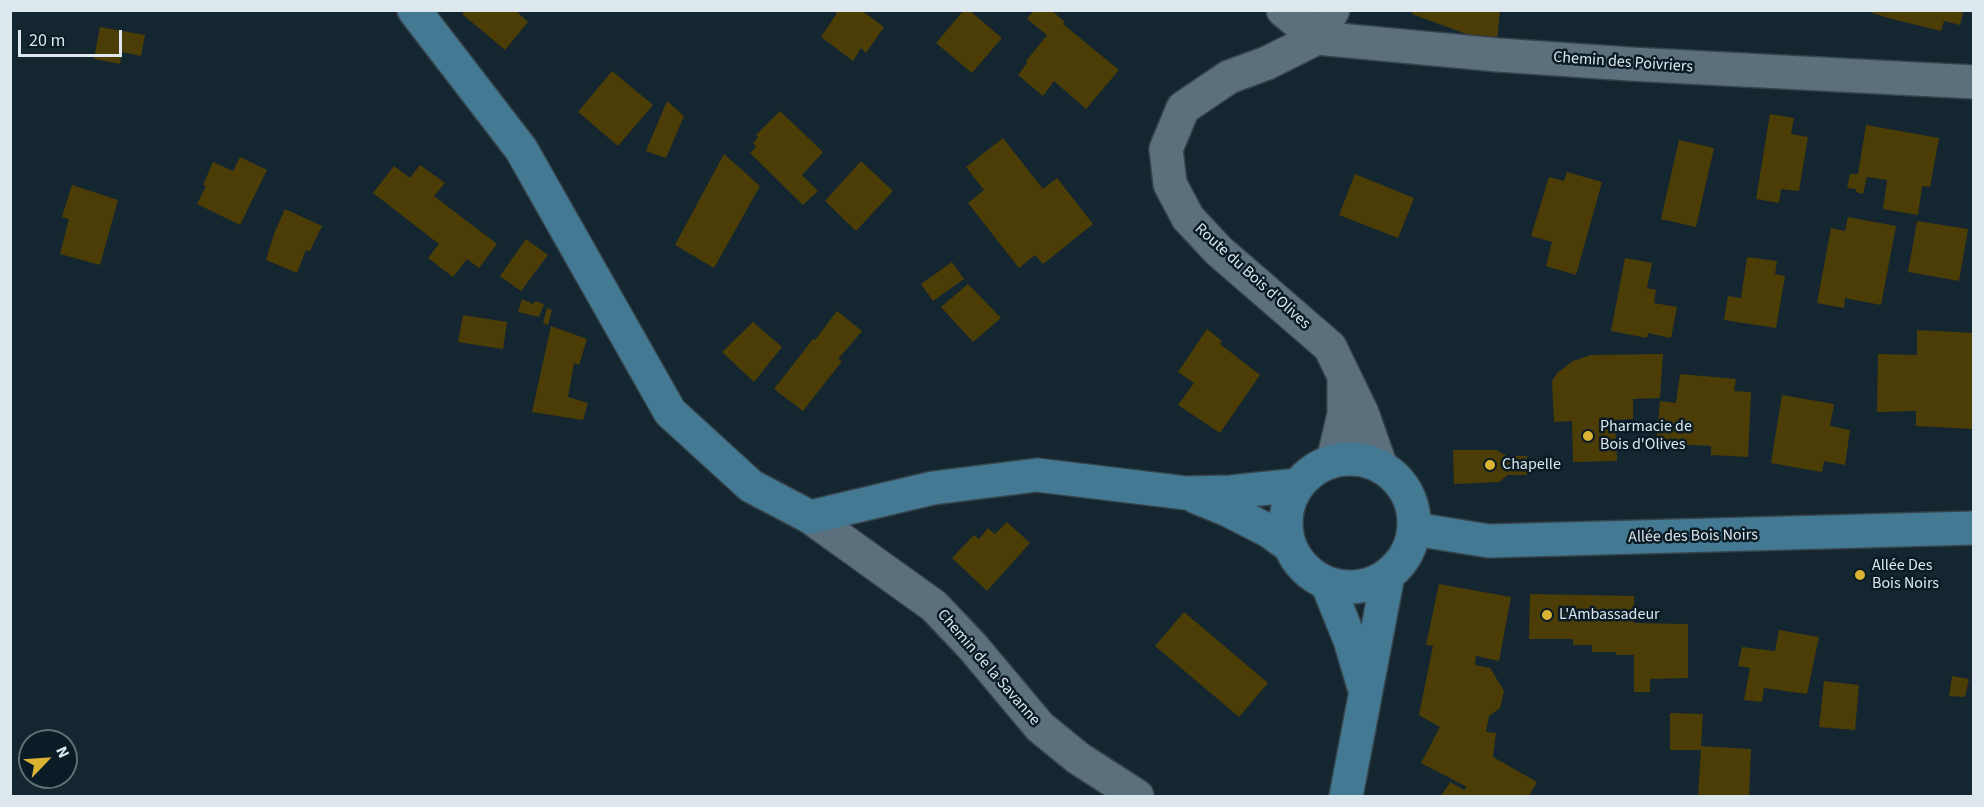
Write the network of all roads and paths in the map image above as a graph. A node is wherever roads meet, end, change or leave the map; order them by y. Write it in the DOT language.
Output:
graph roads {
  1 [pos="414,10"];
  2 [pos="1283,10"];
  3 [pos="1325,24"];
  4 [pos="1974,82"];
  5 [pos="1344,376"];
  6 [pos="1333,461"];
  7 [pos="1381,467"];
  8 [pos="1298,485"];
  9 [pos="1186,493"];
  10 [pos="810,517"];
  11 [pos="1974,528"];
  12 [pos="1414,529"];
  13 [pos="1290,546"];
  14 [pos="1388,575"];
  15 [pos="1327,583"];
  16 [pos="1366,695"];
  17 [pos="1137,796"];
  18 [pos="1346,796"];
  1 -- 10 [label="main road"];
  2 -- 3 [label="street"];
  3 -- 4 [label="street, Chemin des Poivriers"];
  3 -- 5 [label="street, Route du Bois d'Olives"];
  5 -- 6 [label="street, Route du Bois d'Olives"];
  5 -- 7 [label="street, Route du Bois d'Olives"];
  6 -- 7 [label="main road"];
  6 -- 8 [label="main road"];
  7 -- 12 [label="main road"];
  8 -- 9 [label="main road"];
  8 -- 13 [label="main road"];
  9 -- 10 [label="main road"];
  9 -- 13 [label="main road"];
  10 -- 17 [label="street, Chemin de la Savanne"];
  11 -- 12 [label="main road, Allée des Bois Noirs"];
  12 -- 14 [label="main road"];
  13 -- 15 [label="main road"];
  14 -- 15 [label="main road"];
  14 -- 16 [label="main road"];
  15 -- 16 [label="main road"];
  16 -- 18 [label="main road"];
}
